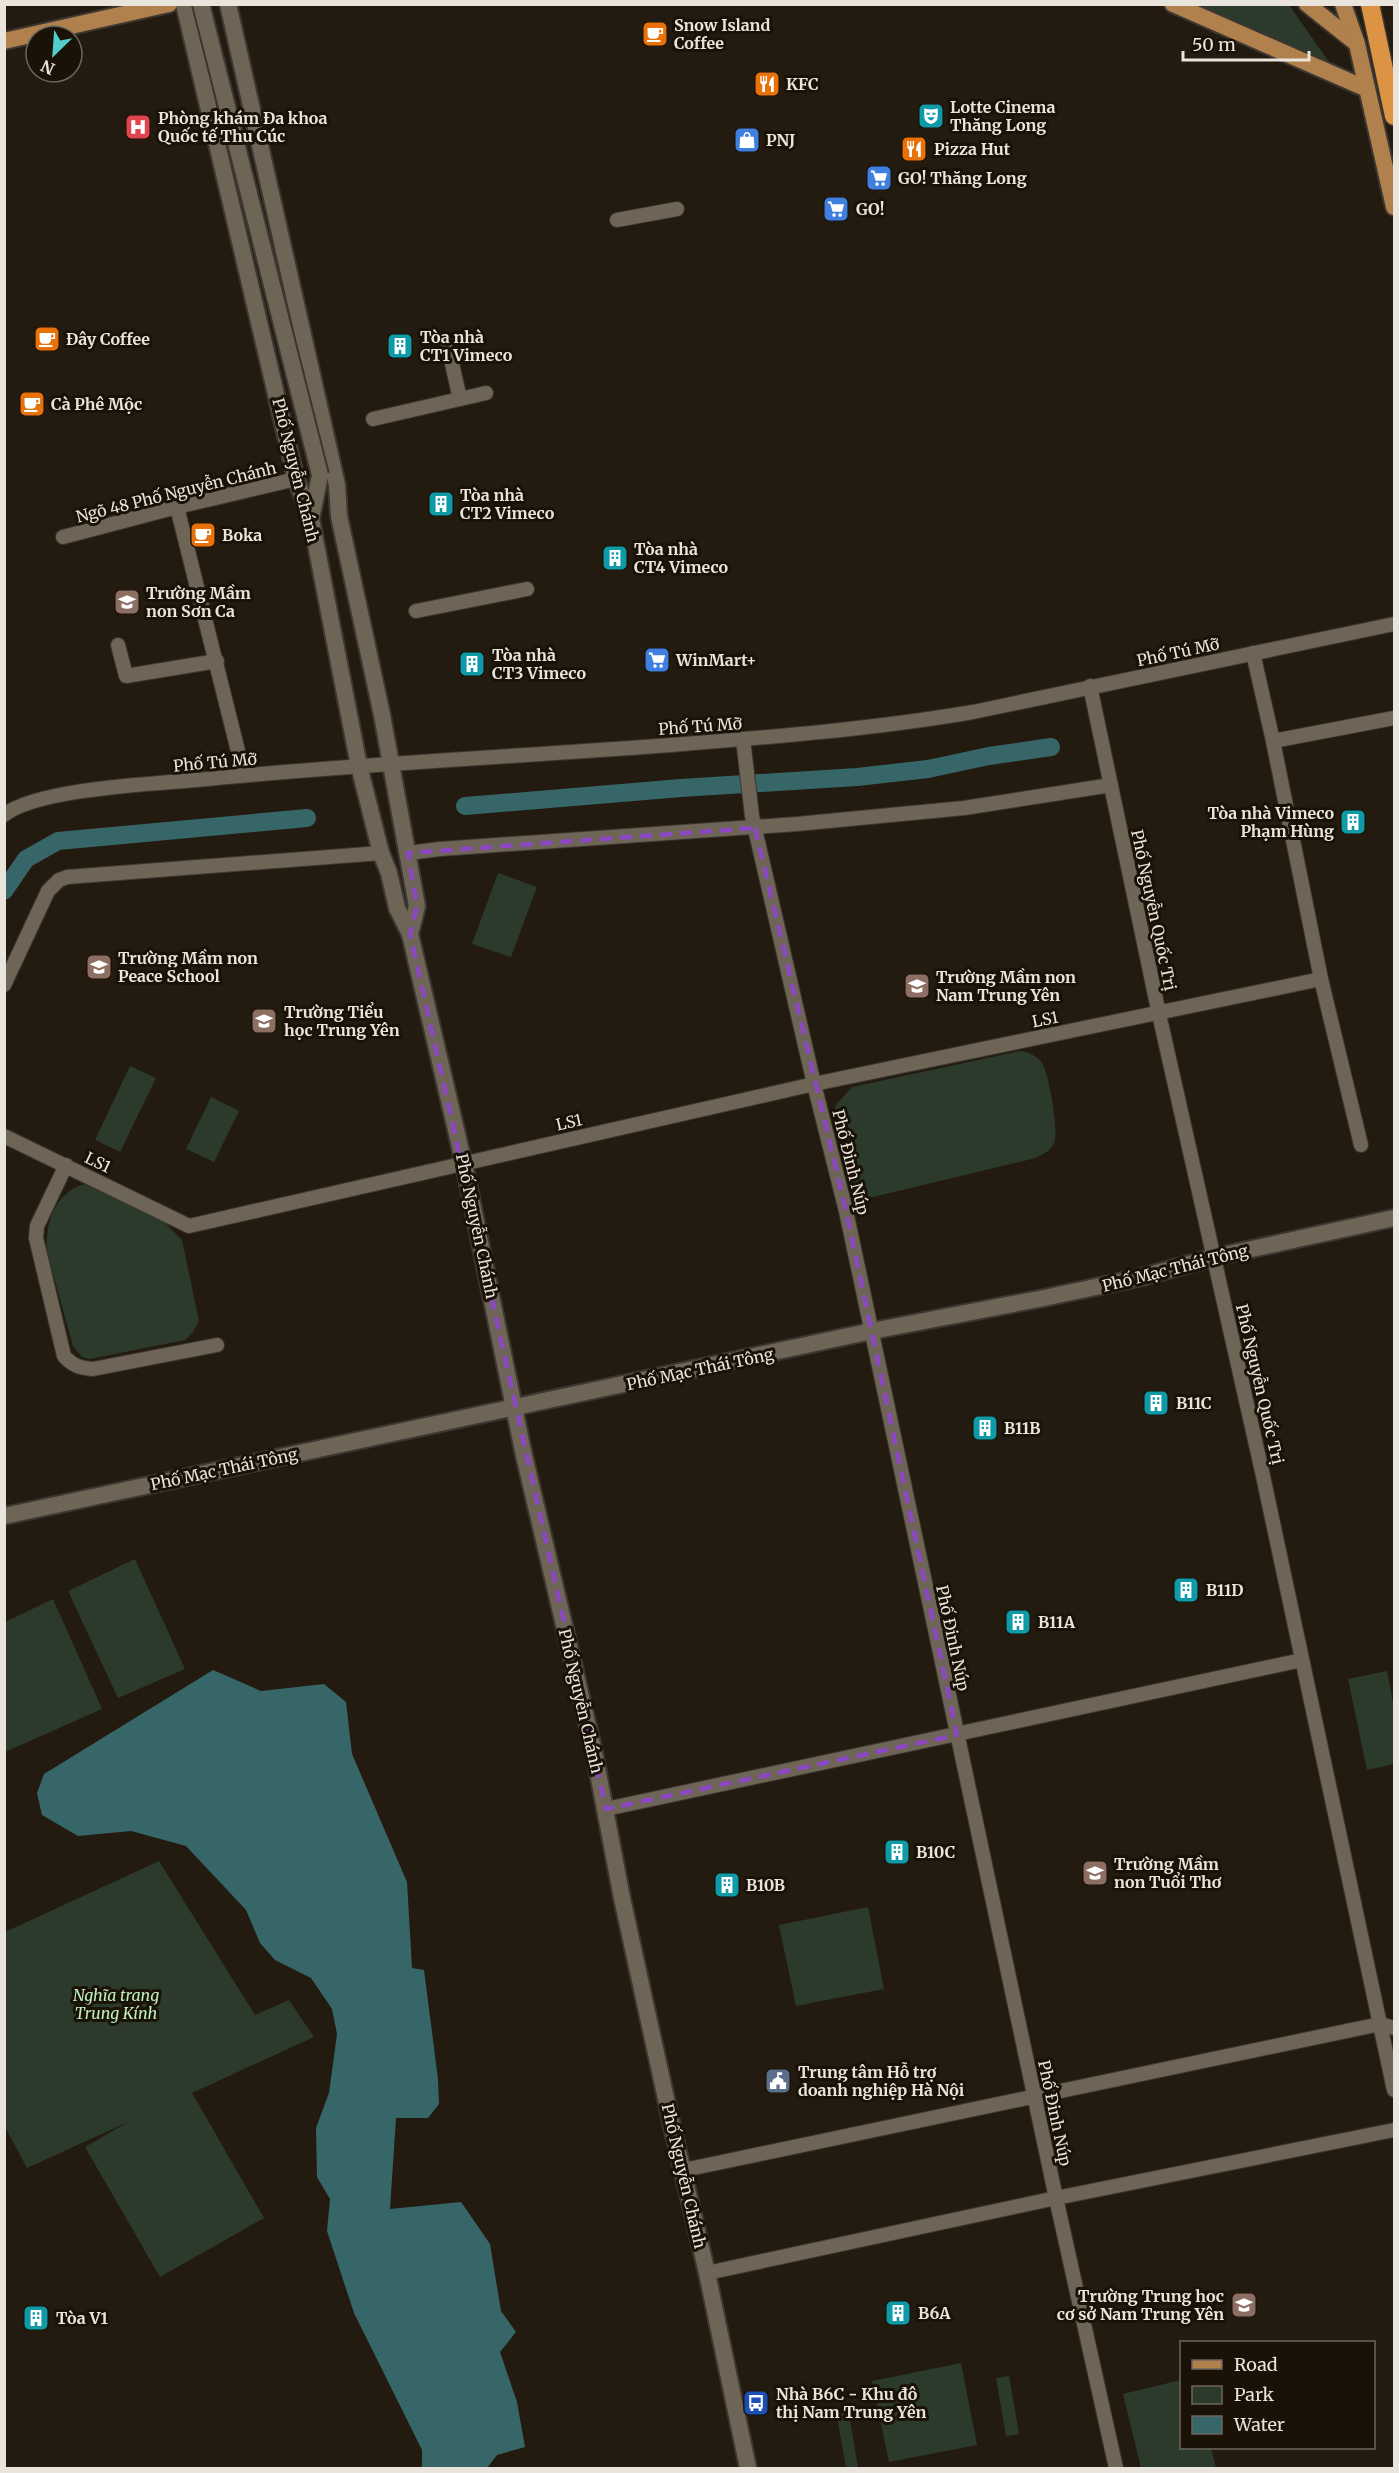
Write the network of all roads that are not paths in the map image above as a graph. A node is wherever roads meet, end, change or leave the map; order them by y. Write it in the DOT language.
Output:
graph roads {
  1 [pos="169,4"];
  2 [pos="184,4"];
  3 [pos="201,4"];
  4 [pos="228,4"];
  5 [pos="1173,4"];
  6 [pos="1307,4"];
  7 [pos="1343,4"];
  8 [pos="1370,4"];
  9 [pos="4,41"];
  10 [pos="1357,44"];
  11 [pos="1367,89"];
  12 [pos="206,93"];
  13 [pos="248,96"];
  14 [pos="1395,116"];
  15 [pos="1395,207"];
  16 [pos="677,209"];
  17 [pos="617,220"];
  18 [pos="448,346"];
  19 [pos="486,393"];
  20 [pos="460,399"];
  21 [pos="373,419"];
  22 [pos="320,475"];
  23 [pos="296,479"];
  24 [pos="177,507"];
  25 [pos="339,516"];
  26 [pos="311,519"];
  27 [pos="63,537"];
  28 [pos="526,589"];
  29 [pos="416,611"];
  30 [pos="1395,624"];
  31 [pos="118,645"];
  32 [pos="1253,653"];
  33 [pos="217,661"];
  34 [pos="1090,686"];
  35 [pos="1395,718"];
  36 [pos="743,740"];
  37 [pos="1273,741"];
  38 [pos="391,764"];
  39 [pos="359,766"];
  40 [pos="244,775"];
  41 [pos="1111,785"];
  42 [pos="4,815"];
  43 [pos="754,822"];
  44 [pos="381,853"];
  45 [pos="408,853"];
  46 [pos="411,934"];
  47 [pos="1321,979"];
  48 [pos="4,985"];
  49 [pos="1159,1014"];
  50 [pos="814,1084"];
  51 [pos="4,1136"];
  52 [pos="1361,1145"];
  53 [pos="464,1164"];
  54 [pos="66,1165"];
  55 [pos="1395,1218"];
  56 [pos="1215,1257"];
  57 [pos="872,1331"];
  58 [pos="217,1345"];
  59 [pos="515,1408"];
  60 [pos="4,1516"];
  61 [pos="1302,1660"];
  62 [pos="957,1735"];
  63 [pos="606,1809"];
  64 [pos="1380,2024"];
  65 [pos="1395,2028"];
  66 [pos="1395,2090"];
  67 [pos="1034,2096"];
  68 [pos="1395,2130"];
  69 [pos="684,2170"];
  70 [pos="1056,2198"];
  71 [pos="707,2273"];
  72 [pos="748,2469"];
  73 [pos="1116,2469"];
  1 -- 9 [label="main road"];
  2 -- 12 [label="street, Phố Nguyễn Chánh"];
  3 -- 22 [label="street, bridge"];
  4 -- 13 [label="street, Phố Nguyễn Chánh"];
  5 -- 11 [label="main road"];
  6 -- 10 [label="main road"];
  7 -- 10 [label="main road"];
  8 -- 14 [label="highway"];
  10 -- 11 [label="main road"];
  11 -- 15 [label="main road"];
  12 -- 13 [label="street"];
  12 -- 23 [label="street, Phố Nguyễn Chánh"];
  13 -- 25 [label="street, Phố Nguyễn Chánh"];
  16 -- 17 [label="street"];
  18 -- 20 [label="street"];
  19 -- 20 [label="street"];
  20 -- 21 [label="street"];
  22 -- 25 [label="street"];
  22 -- 26 [label="street"];
  23 -- 24 [label="street, Ngõ 48 Phố Nguyễn Chánh"];
  23 -- 26 [label="street, Phố Nguyễn Chánh"];
  24 -- 27 [label="street, Ngõ 48 Phố Nguyễn Chánh"];
  24 -- 33 [label="street"];
  25 -- 38 [label="street, Phố Nguyễn Chánh"];
  26 -- 39 [label="street, Phố Nguyễn Chánh"];
  28 -- 29 [label="street"];
  30 -- 32 [label="street, Phố Tú Mỡ"];
  31 -- 33 [label="street"];
  32 -- 34 [label="street, Phố Tú Mỡ"];
  32 -- 37 [label="street"];
  33 -- 40 [label="street"];
  34 -- 36 [label="street, Phố Tú Mỡ"];
  34 -- 41 [label="street, Phố Nguyễn Quốc Trị"];
  35 -- 37 [label="street"];
  36 -- 38 [label="street, Phố Tú Mỡ"];
  36 -- 43 [label="street, Phố Đinh Núp"];
  37 -- 47 [label="street"];
  38 -- 39 [label="street, Phố Tú Mỡ"];
  38 -- 45 [label="street, Phố Nguyễn Chánh"];
  39 -- 40 [label="street, Phố Tú Mỡ"];
  39 -- 44 [label="street, Phố Nguyễn Chánh"];
  40 -- 42 [label="street, Phố Tú Mỡ"];
  41 -- 43 [label="street"];
  41 -- 49 [label="street, Phố Nguyễn Quốc Trị"];
  43 -- 45 [label="street"];
  43 -- 50 [label="street, Phố Đinh Núp"];
  44 -- 46 [label="street, Phố Nguyễn Chánh"];
  44 -- 48 [label="street"];
  45 -- 46 [label="street, Phố Nguyễn Chánh"];
  46 -- 53 [label="street, Phố Nguyễn Chánh"];
  47 -- 49 [label="street, LS1"];
  47 -- 52 [label="street"];
  49 -- 50 [label="street, LS1"];
  49 -- 56 [label="street, Phố Nguyễn Quốc Trị"];
  50 -- 53 [label="street, LS1"];
  50 -- 57 [label="street, Phố Đinh Núp"];
  51 -- 54 [label="street, LS1"];
  53 -- 54 [label="street, LS1"];
  53 -- 59 [label="street, Phố Nguyễn Chánh"];
  54 -- 58 [label="street"];
  55 -- 56 [label="street, Phố Mạc Thái Tông"];
  56 -- 57 [label="street, Phố Mạc Thái Tông"];
  56 -- 61 [label="street, Phố Nguyễn Quốc Trị"];
  57 -- 59 [label="street, Phố Mạc Thái Tông"];
  57 -- 62 [label="street, Phố Đinh Núp"];
  59 -- 60 [label="street, Phố Mạc Thái Tông"];
  59 -- 63 [label="street, Phố Nguyễn Chánh"];
  61 -- 62 [label="street"];
  61 -- 64 [label="street, Phố Nguyễn Quốc Trị"];
  62 -- 63 [label="street"];
  62 -- 67 [label="street, Phố Đinh Núp"];
  63 -- 69 [label="street, Phố Nguyễn Chánh"];
  64 -- 65 [label="street"];
  64 -- 66 [label="street, Phố Nguyễn Quốc Trị"];
  64 -- 67 [label="street"];
  67 -- 69 [label="street"];
  67 -- 70 [label="street, Phố Đinh Núp"];
  68 -- 70 [label="street"];
  69 -- 71 [label="street, Phố Nguyễn Chánh"];
  70 -- 71 [label="street"];
  70 -- 73 [label="street, Phố Đinh Núp"];
  71 -- 72 [label="street, Phố Nguyễn Chánh"];
}
